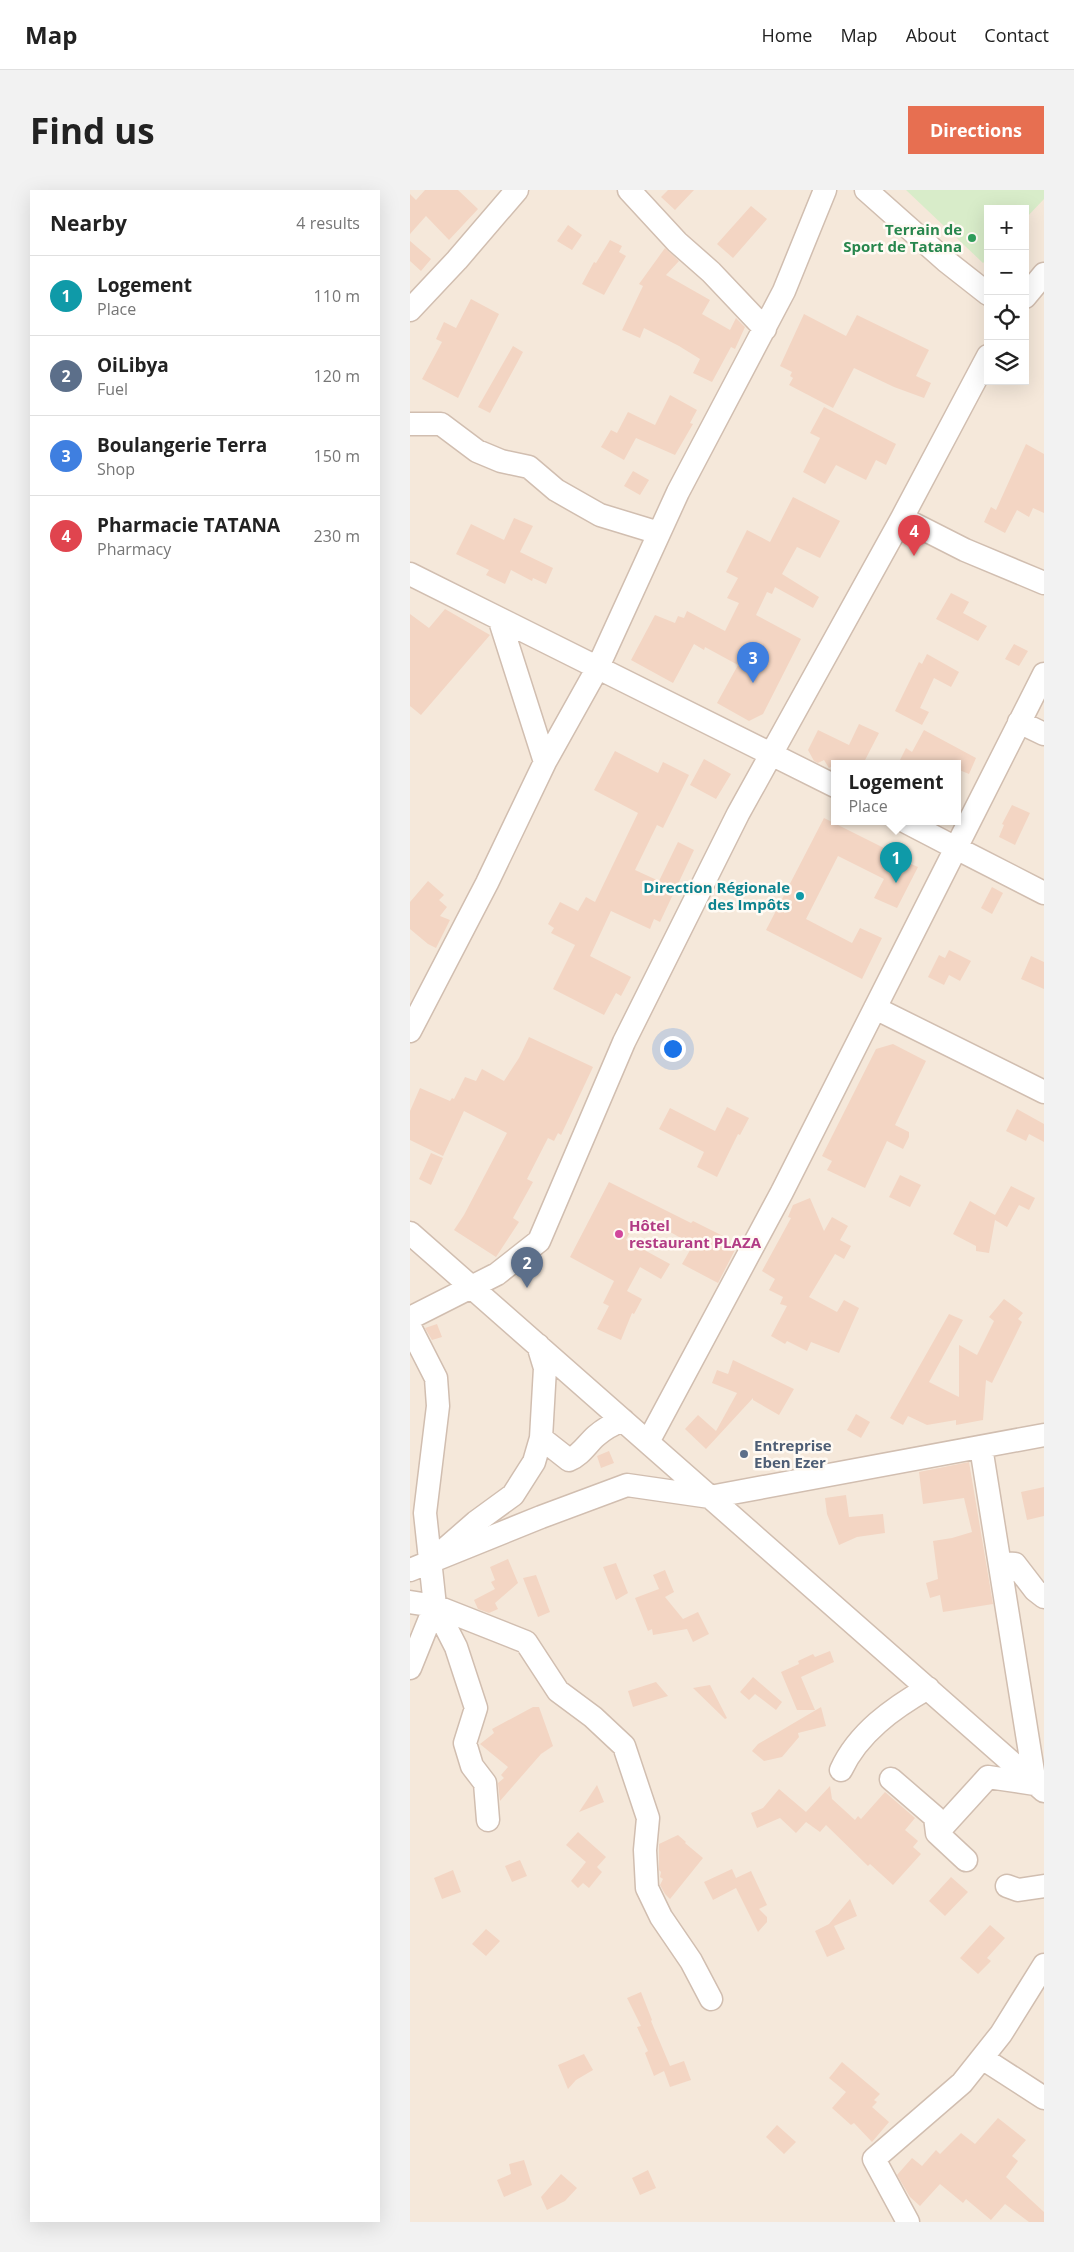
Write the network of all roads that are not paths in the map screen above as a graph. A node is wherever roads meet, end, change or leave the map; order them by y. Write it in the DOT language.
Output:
graph roads {
  1 [pos="517,190"];
  2 [pos="629,190"];
  3 [pos="826,190"];
  4 [pos="866,190"];
  5 [pos="1044,274"];
  6 [pos="984,291"];
  7 [pos="1027,295"];
  8 [pos="410,310"];
  9 [pos="765,329"];
  10 [pos="984,364"];
  11 [pos="410,424"];
  12 [pos="902,518"];
  13 [pos="659,534"];
  14 [pos="410,574"];
  15 [pos="1044,583"];
  16 [pos="500,621"];
  17 [pos="597,669"];
  18 [pos="1044,674"];
  19 [pos="1020,722"];
  20 [pos="1044,734"];
  21 [pos="771,754"];
  22 [pos="544,762"];
  23 [pos="831,784"];
  24 [pos="912,825"];
  25 [pos="956,848"];
  26 [pos="1044,893"];
  27 [pos="875,1008"];
  28 [pos="410,1031"];
  29 [pos="1044,1092"];
  30 [pos="410,1233"];
  31 [pos="471,1287"];
  32 [pos="410,1318"];
  33 [pos="410,1327"];
  34 [pos="538,1346"];
  35 [pos="623,1420"];
  36 [pos="1044,1435"];
  37 [pos="541,1438"];
  38 [pos="648,1442"];
  39 [pos="981,1446"];
  40 [pos="710,1497"];
  41 [pos="431,1561"];
  42 [pos="1001,1563"];
  43 [pos="410,1570"];
  44 [pos="1044,1597"];
  45 [pos="410,1602"];
  46 [pos="435,1606"];
  47 [pos="410,1668"];
  48 [pos="928,1688"];
  49 [pos="841,1770"];
  50 [pos="891,1779"];
  51 [pos="1040,1788"];
  52 [pos="488,1820"];
  53 [pos="937,1833"];
  54 [pos="966,1860"];
  55 [pos="1007,1886"];
  56 [pos="1044,1886"];
  57 [pos="1044,1965"];
  58 [pos="711,1998"];
  59 [pos="982,2058"];
  60 [pos="1044,2098"];
  61 [pos="908,2222"];
  1 -- 8 [label="street"];
  2 -- 9 [label="street"];
  3 -- 9 [label="street"];
  4 -- 6 [label="street"];
  5 -- 7 [label="street"];
  9 -- 13 [label="street"];
  10 -- 12 [label="street"];
  11 -- 13 [label="street"];
  12 -- 15 [label="street"];
  12 -- 21 [label="street"];
  13 -- 17 [label="street"];
  14 -- 16 [label="street"];
  16 -- 17 [label="street"];
  16 -- 22 [label="street"];
  17 -- 21 [label="street"];
  17 -- 22 [label="street"];
  18 -- 19 [label="street"];
  19 -- 20 [label="street"];
  19 -- 25 [label="street"];
  21 -- 23 [label="street"];
  21 -- 31 [label="street"];
  22 -- 28 [label="street"];
  24 -- 25 [label="street"];
  25 -- 26 [label="street"];
  25 -- 27 [label="street"];
  27 -- 29 [label="street"];
  27 -- 38 [label="street"];
  30 -- 31 [label="street"];
  31 -- 32 [label="street"];
  31 -- 34 [label="street"];
  33 -- 41 [label="street"];
  34 -- 35 [label="street"];
  34 -- 37 [label="street"];
  35 -- 37 [label="street"];
  35 -- 38 [label="street"];
  36 -- 39 [label="street"];
  37 -- 41 [label="street"];
  38 -- 40 [label="street"];
  39 -- 40 [label="street"];
  39 -- 42 [label="street"];
  40 -- 41 [label="street"];
  40 -- 48 [label="street"];
  41 -- 43 [label="street"];
  41 -- 46 [label="street"];
  42 -- 44 [label="street"];
  42 -- 51 [label="street"];
  45 -- 46 [label="street"];
  46 -- 47 [label="street"];
  46 -- 52 [label="street"];
  46 -- 58 [label="street"];
  48 -- 49 [label="street"];
  48 -- 51 [label="street"];
  50 -- 53 [label="street"];
  51 -- 53 [label="street"];
  53 -- 54 [label="street"];
  55 -- 56 [label="street"];
  57 -- 59 [label="street"];
  59 -- 60 [label="street"];
  59 -- 61 [label="street"];
}
